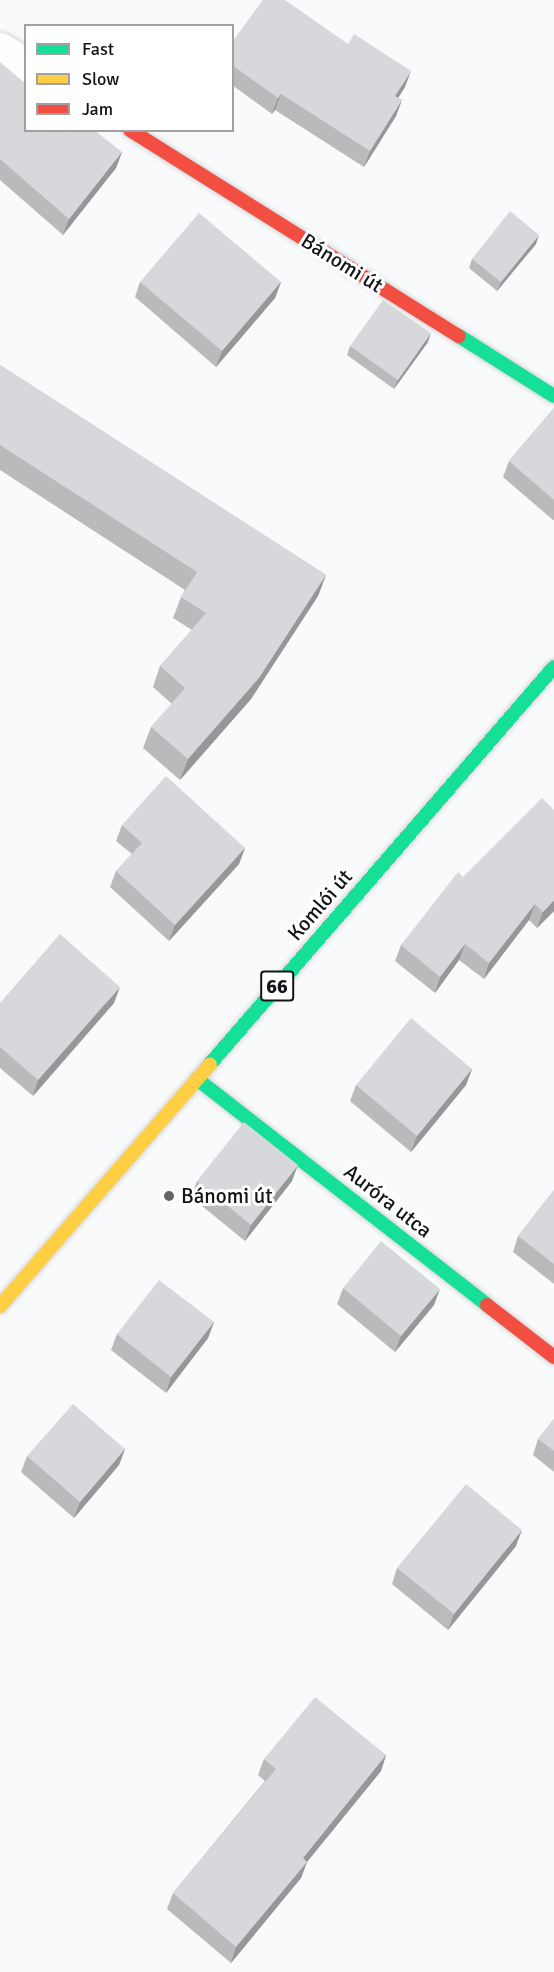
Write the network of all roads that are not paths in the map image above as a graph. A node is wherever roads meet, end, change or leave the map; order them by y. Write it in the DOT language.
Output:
graph roads {
  1 [pos="0,50"];
  2 [pos="24,64"];
  3 [pos="133,132"];
  4 [pos="554,396"];
  5 [pos="554,667"];
  6 [pos="197,1079"];
  7 [pos="0,1306"];
  8 [pos="554,1357"];
  1 -- 2 [label="street"];
  3 -- 4 [label="street, Bánomi út"];
  5 -- 6 [label="street, Komlói út / 66"];
  6 -- 7 [label="street, Komlói út / 66"];
  6 -- 8 [label="street, Auróra utca"];
}
